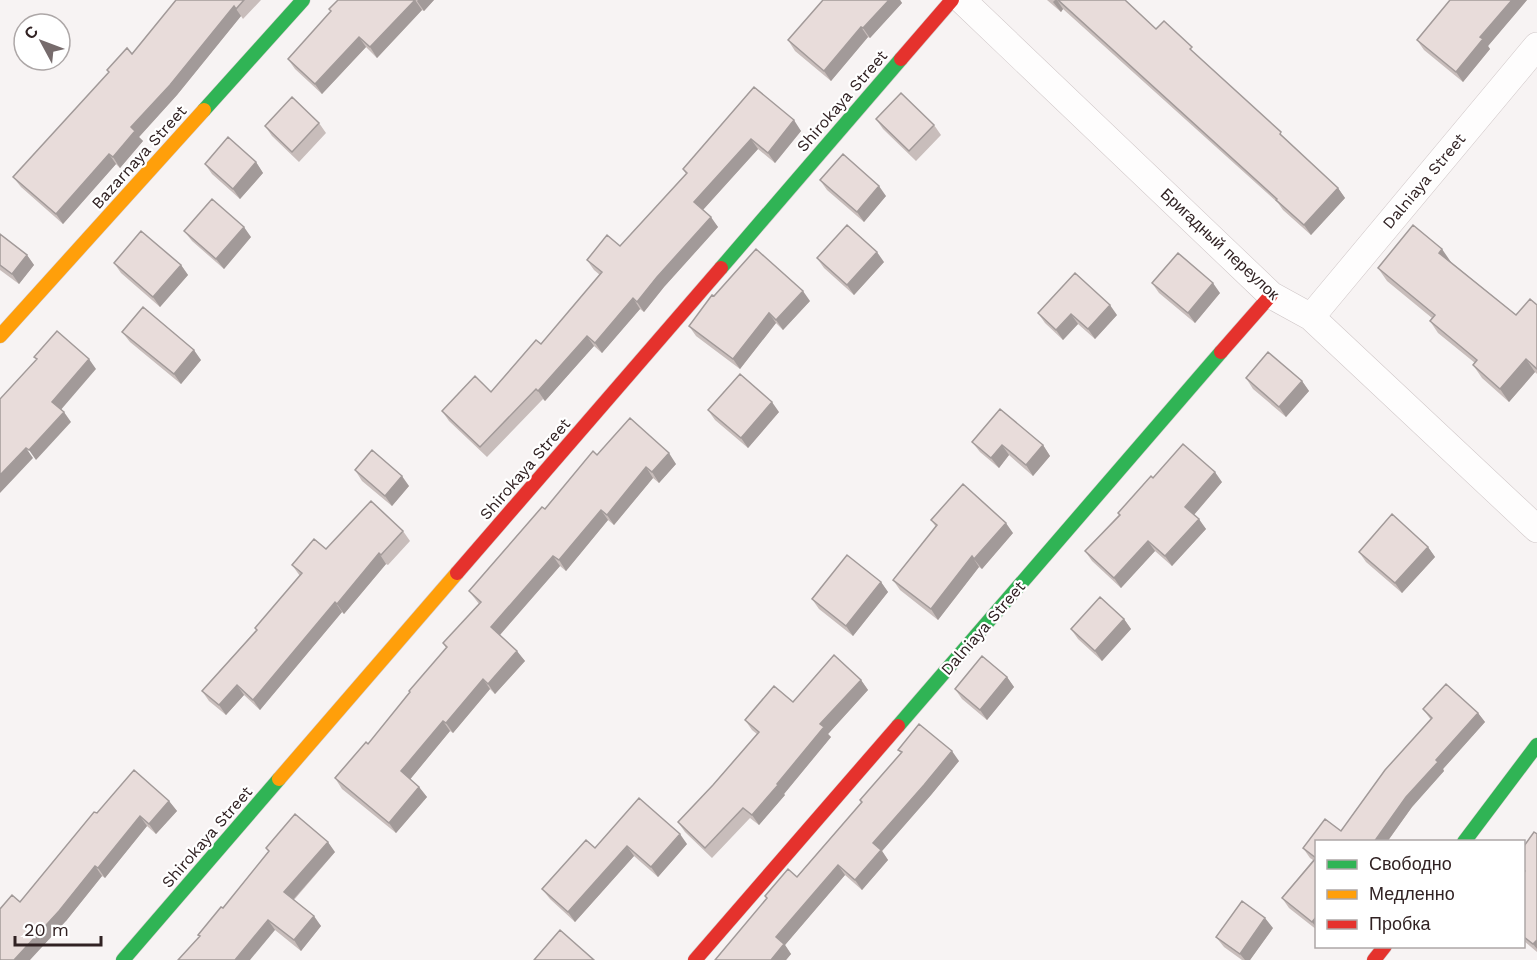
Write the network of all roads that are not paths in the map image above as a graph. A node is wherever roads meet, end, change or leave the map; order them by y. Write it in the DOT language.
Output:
graph roads {
  1 [pos="303,0"];
  2 [pos="952,0"];
  3 [pos="962,0"];
  4 [pos="1537,46"];
  5 [pos="1271,296"];
  6 [pos="1311,317"];
  7 [pos="0,336"];
  8 [pos="1537,529"];
  9 [pos="1537,745"];
  10 [pos="1466,840"];
  11 [pos="1383,948"];
  12 [pos="123,960"];
  13 [pos="695,960"];
  14 [pos="1374,960"];
  1 -- 7 [label="street, Bazarnaya Street"];
  2 -- 12 [label="street, Shirokaya Street"];
  3 -- 5 [label="street, Бригадный переулок"];
  4 -- 6 [label="street, Dalniaya Street"];
  5 -- 6 [label="street, Бригадный переулок"];
  5 -- 13 [label="street, Dalniaya Street"];
  6 -- 8 [label="street, Бригадный переулок"];
  9 -- 10 [label="street"];
  11 -- 14 [label="street"];
}
